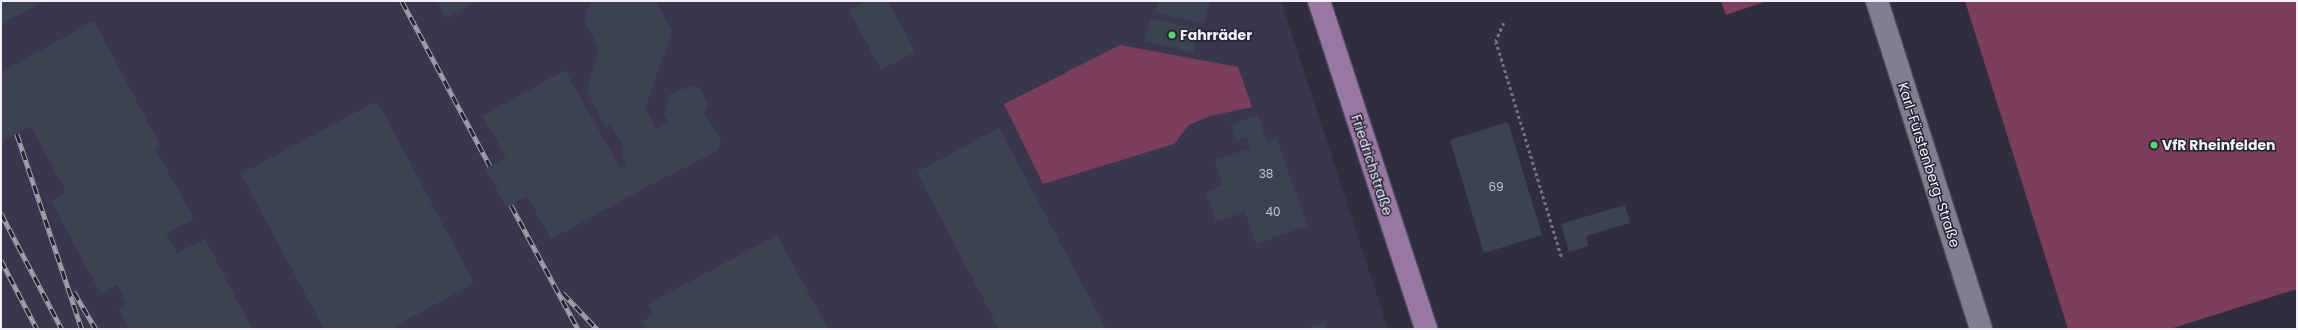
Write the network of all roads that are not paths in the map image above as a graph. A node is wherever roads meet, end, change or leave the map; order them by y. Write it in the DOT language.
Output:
graph roads {
  1 [pos="1319,1"];
  2 [pos="1876,1"];
  3 [pos="1426,329"];
  4 [pos="1981,329"];
  1 -- 3 [label="main road, Friedrichstraße"];
  2 -- 4 [label="street, Karl-Fürstenberg-Straße"];
}
